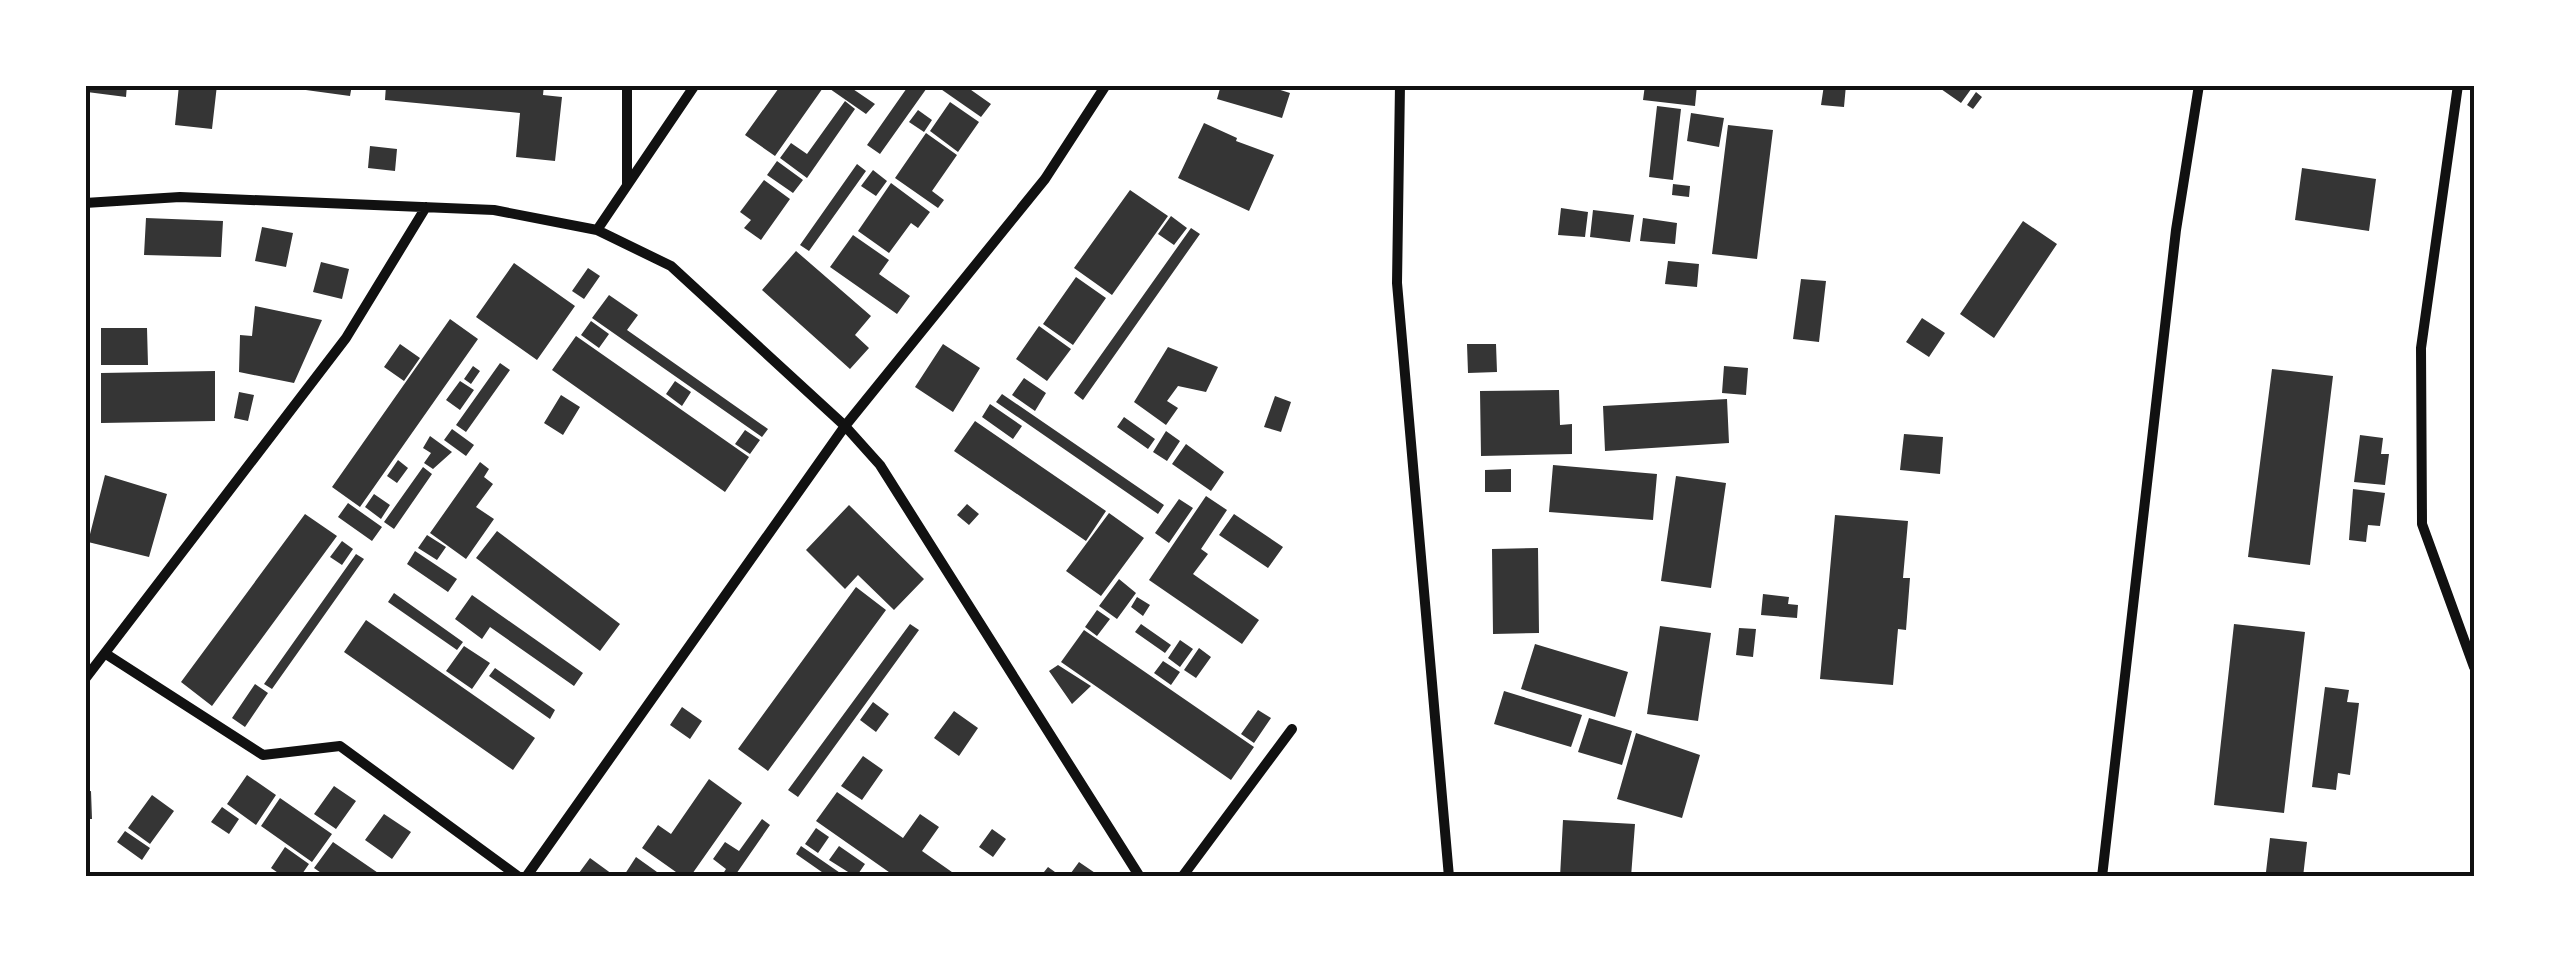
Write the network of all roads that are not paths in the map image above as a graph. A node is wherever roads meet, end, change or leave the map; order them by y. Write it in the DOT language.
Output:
graph roads {
  1 [pos="627,85"];
  2 [pos="695,85"];
  3 [pos="1106,85"];
  4 [pos="1400,85"];
  5 [pos="2199,85"];
  6 [pos="2458,85"];
  7 [pos="627,186"];
  8 [pos="85,203"];
  9 [pos="426,207"];
  10 [pos="597,230"];
  11 [pos="845,426"];
  12 [pos="106,654"];
  13 [pos="2474,667"];
  14 [pos="85,679"];
  15 [pos="1292,729"];
  16 [pos="522,877"];
  17 [pos="1140,877"];
  18 [pos="1182,877"];
  19 [pos="1449,877"];
  20 [pos="2102,877"];
  1 -- 7 [label="street"];
  2 -- 7 [label="street"];
  3 -- 11 [label="street"];
  4 -- 19 [label="street"];
  5 -- 20 [label="street"];
  6 -- 13 [label="street"];
  7 -- 10 [label="street"];
  8 -- 9 [label="street"];
  9 -- 10 [label="street"];
  9 -- 12 [label="street"];
  10 -- 11 [label="street"];
  11 -- 16 [label="street"];
  11 -- 17 [label="street"];
  12 -- 14 [label="street"];
  12 -- 16 [label="street"];
  15 -- 18 [label="street"];
}
